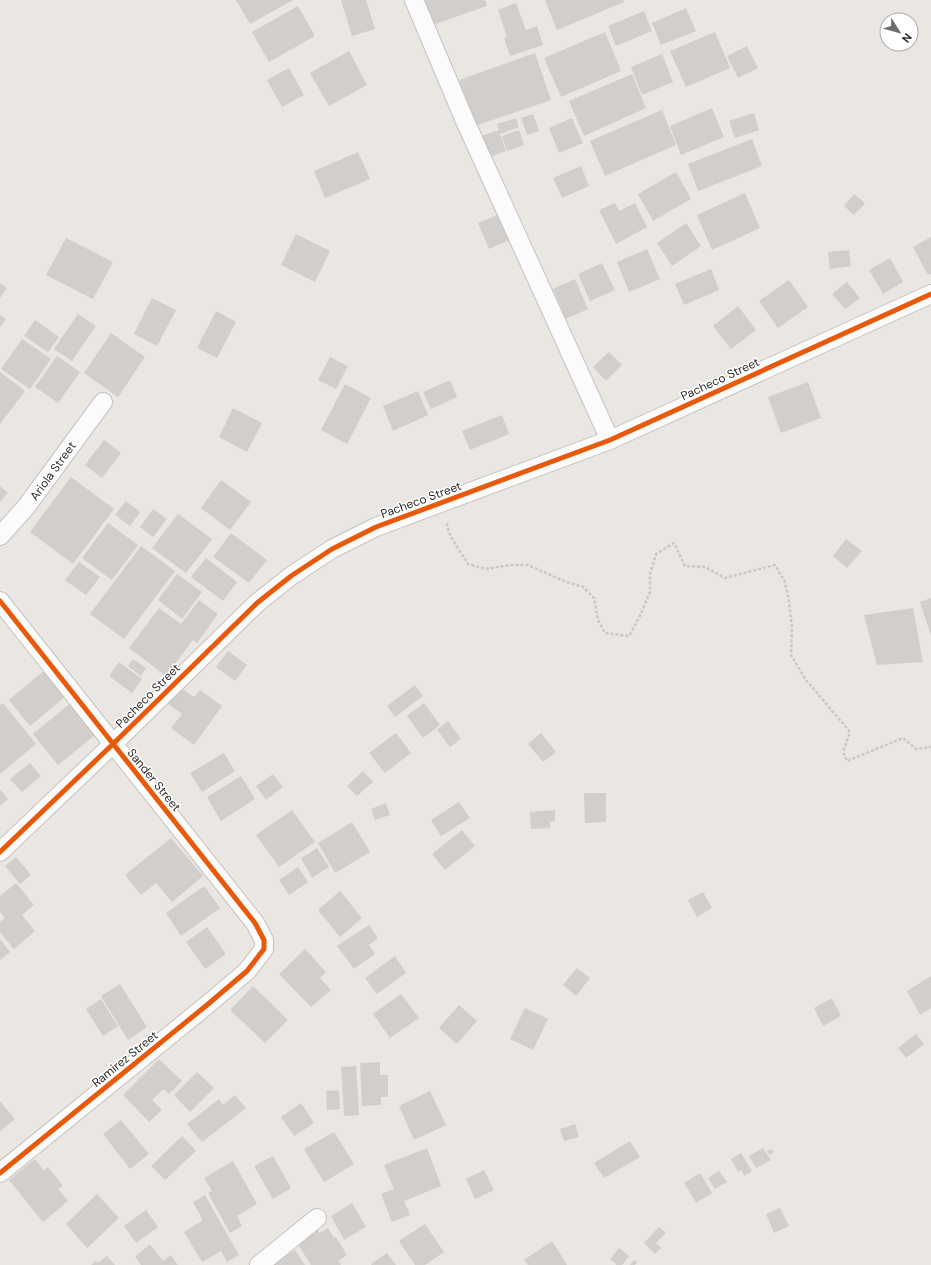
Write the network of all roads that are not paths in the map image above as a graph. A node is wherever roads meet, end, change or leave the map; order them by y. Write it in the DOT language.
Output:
graph roads {
  1 [pos="414,0"];
  2 [pos="931,294"];
  3 [pos="103,402"];
  4 [pos="610,440"];
  5 [pos="0,536"];
  6 [pos="0,601"];
  7 [pos="113,744"];
  8 [pos="0,852"];
  9 [pos="260,957"];
  10 [pos="0,1173"];
  11 [pos="317,1218"];
  12 [pos="259,1265"];
  1 -- 4 [label="street"];
  2 -- 4 [label="street, Pacheco Street"];
  3 -- 5 [label="street, Ariola Street"];
  4 -- 7 [label="street, Pacheco Street"];
  6 -- 7 [label="street, Sander Street"];
  7 -- 8 [label="street, Pacheco Street"];
  7 -- 9 [label="street, Sander Street"];
  9 -- 10 [label="street, Ramirez Street"];
  11 -- 12 [label="street"];
}
